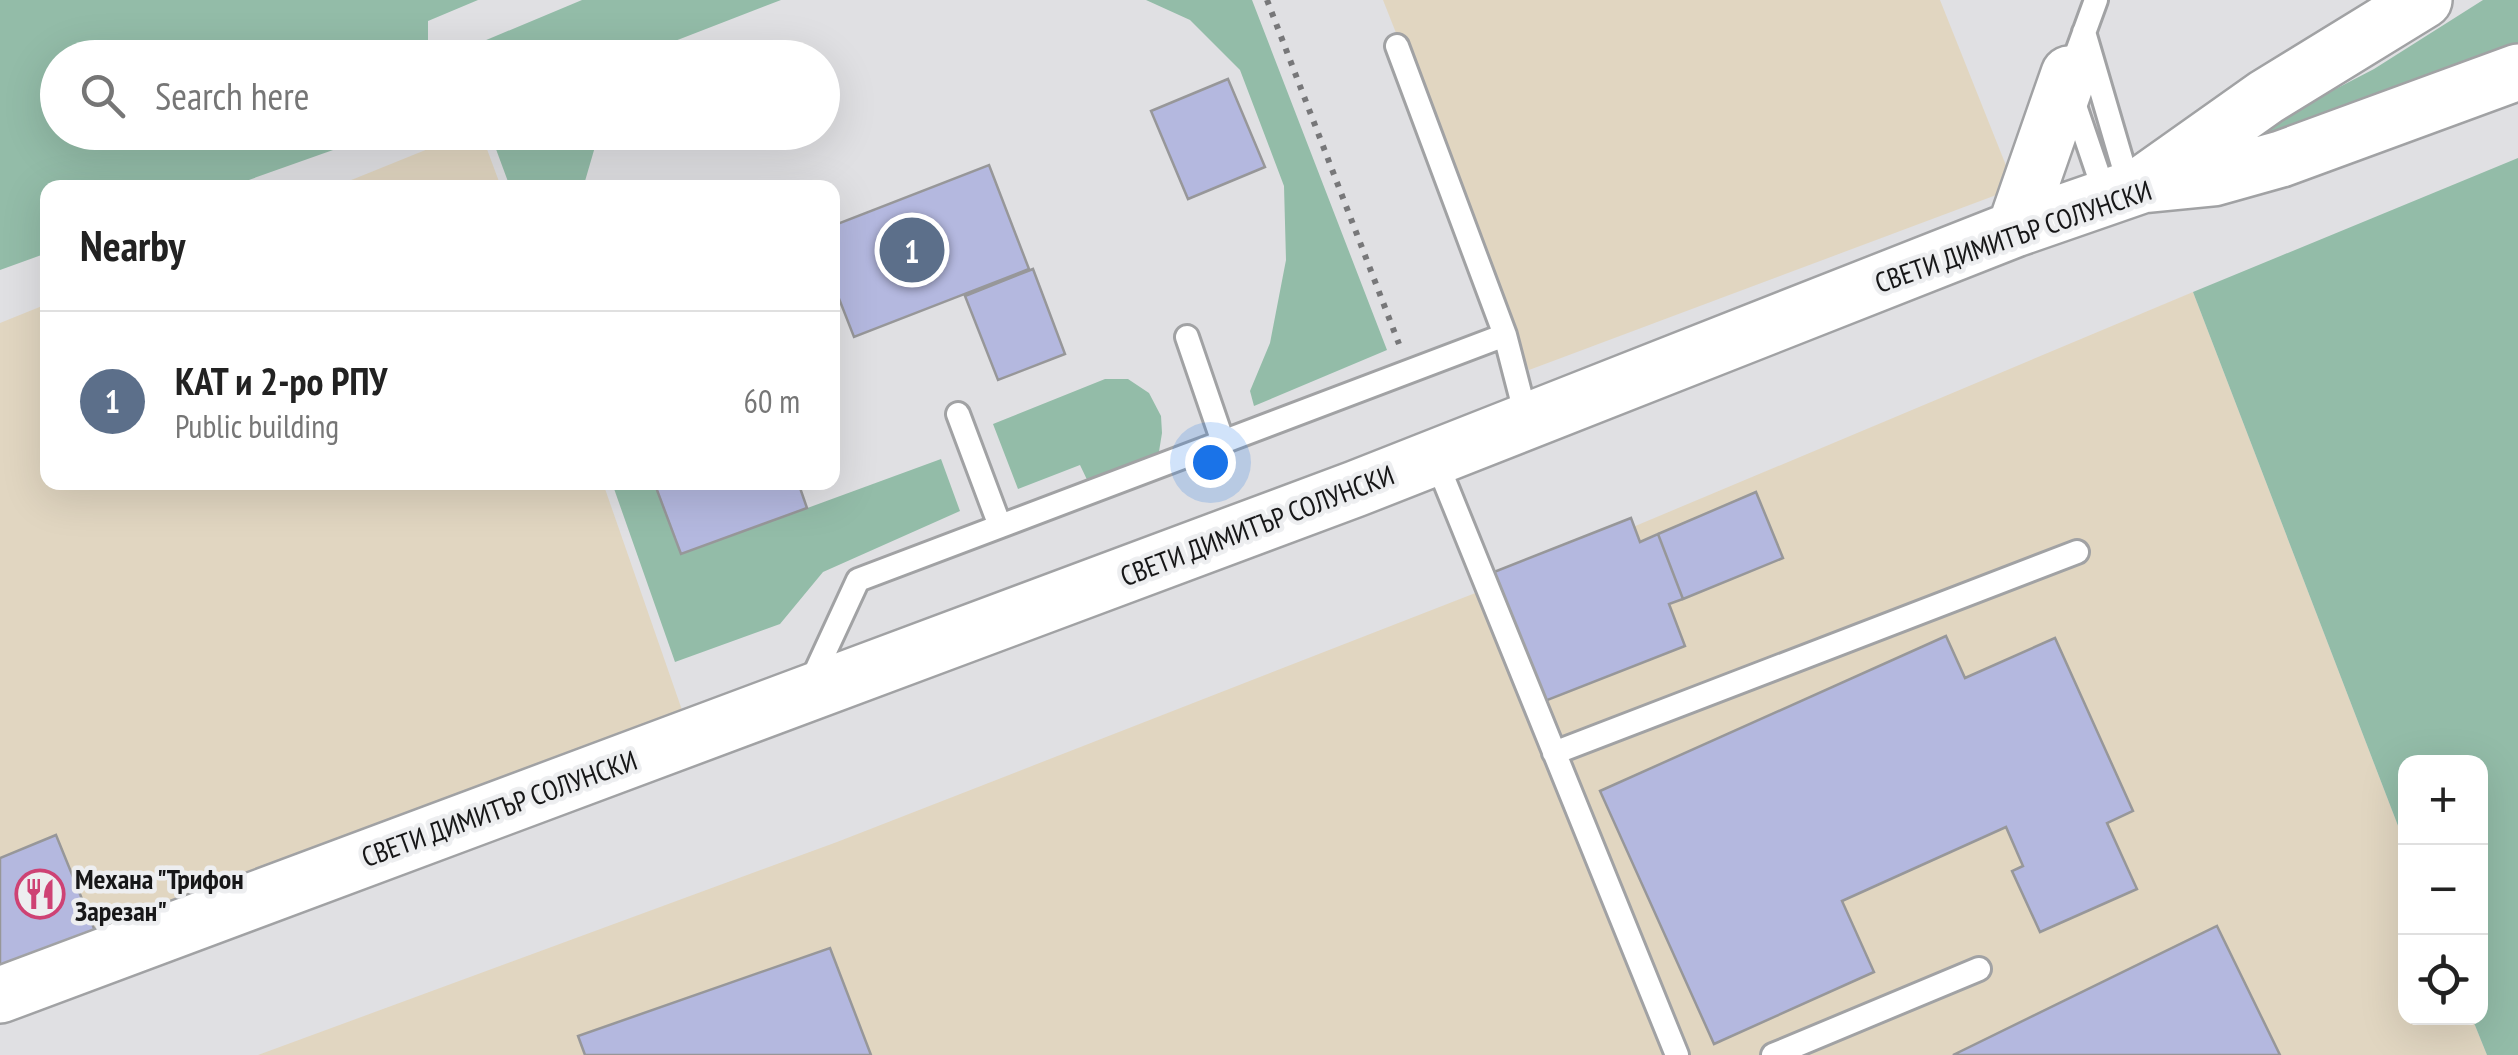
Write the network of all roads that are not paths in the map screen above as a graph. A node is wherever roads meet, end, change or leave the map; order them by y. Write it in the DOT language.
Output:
graph roads {
  1 [pos="2096,0"];
  2 [pos="2424,0"];
  3 [pos="1397,46"];
  4 [pos="2076,53"];
  5 [pos="2518,72"];
  6 [pos="2126,190"];
  7 [pos="2015,229"];
  8 [pos="1504,335"];
  9 [pos="1186,337"];
  10 [pos="958,414"];
  11 [pos="1527,421"];
  12 [pos="1223,442"];
  13 [pos="1435,458"];
  14 [pos="1000,526"];
  15 [pos="2077,552"];
  16 [pos="805,694"];
  17 [pos="1554,752"];
  18 [pos="1979,969"];
  19 [pos="0,994"];
  20 [pos="1677,1055"];
  21 [pos="1773,1055"];
  1 -- 4 [label="lane"];
  2 -- 6 [label="main road"];
  3 -- 8 [label="lane"];
  4 -- 6 [label="lane"];
  4 -- 6 [label="lane"];
  4 -- 7 [label="main road"];
  5 -- 6 [label="main road, СВЕТИ ДИМИТЪР СОЛУНСКИ"];
  6 -- 7 [label="main road, СВЕТИ ДИМИТЪР СОЛУНСКИ"];
  7 -- 11 [label="main road, СВЕТИ ДИМИТЪР СОЛУНСКИ"];
  8 -- 11 [label="lane"];
  8 -- 12 [label="lane"];
  9 -- 12 [label="lane"];
  10 -- 14 [label="lane"];
  11 -- 13 [label="main road, СВЕТИ ДИМИТЪР СОЛУНСКИ"];
  12 -- 14 [label="lane"];
  13 -- 16 [label="main road, СВЕТИ ДИМИТЪР СОЛУНСКИ"];
  13 -- 17 [label="lane"];
  14 -- 16 [label="lane"];
  15 -- 17 [label="lane"];
  16 -- 19 [label="main road, СВЕТИ ДИМИТЪР СОЛУНСКИ"];
  17 -- 20 [label="lane"];
  18 -- 21 [label="lane"];
}
